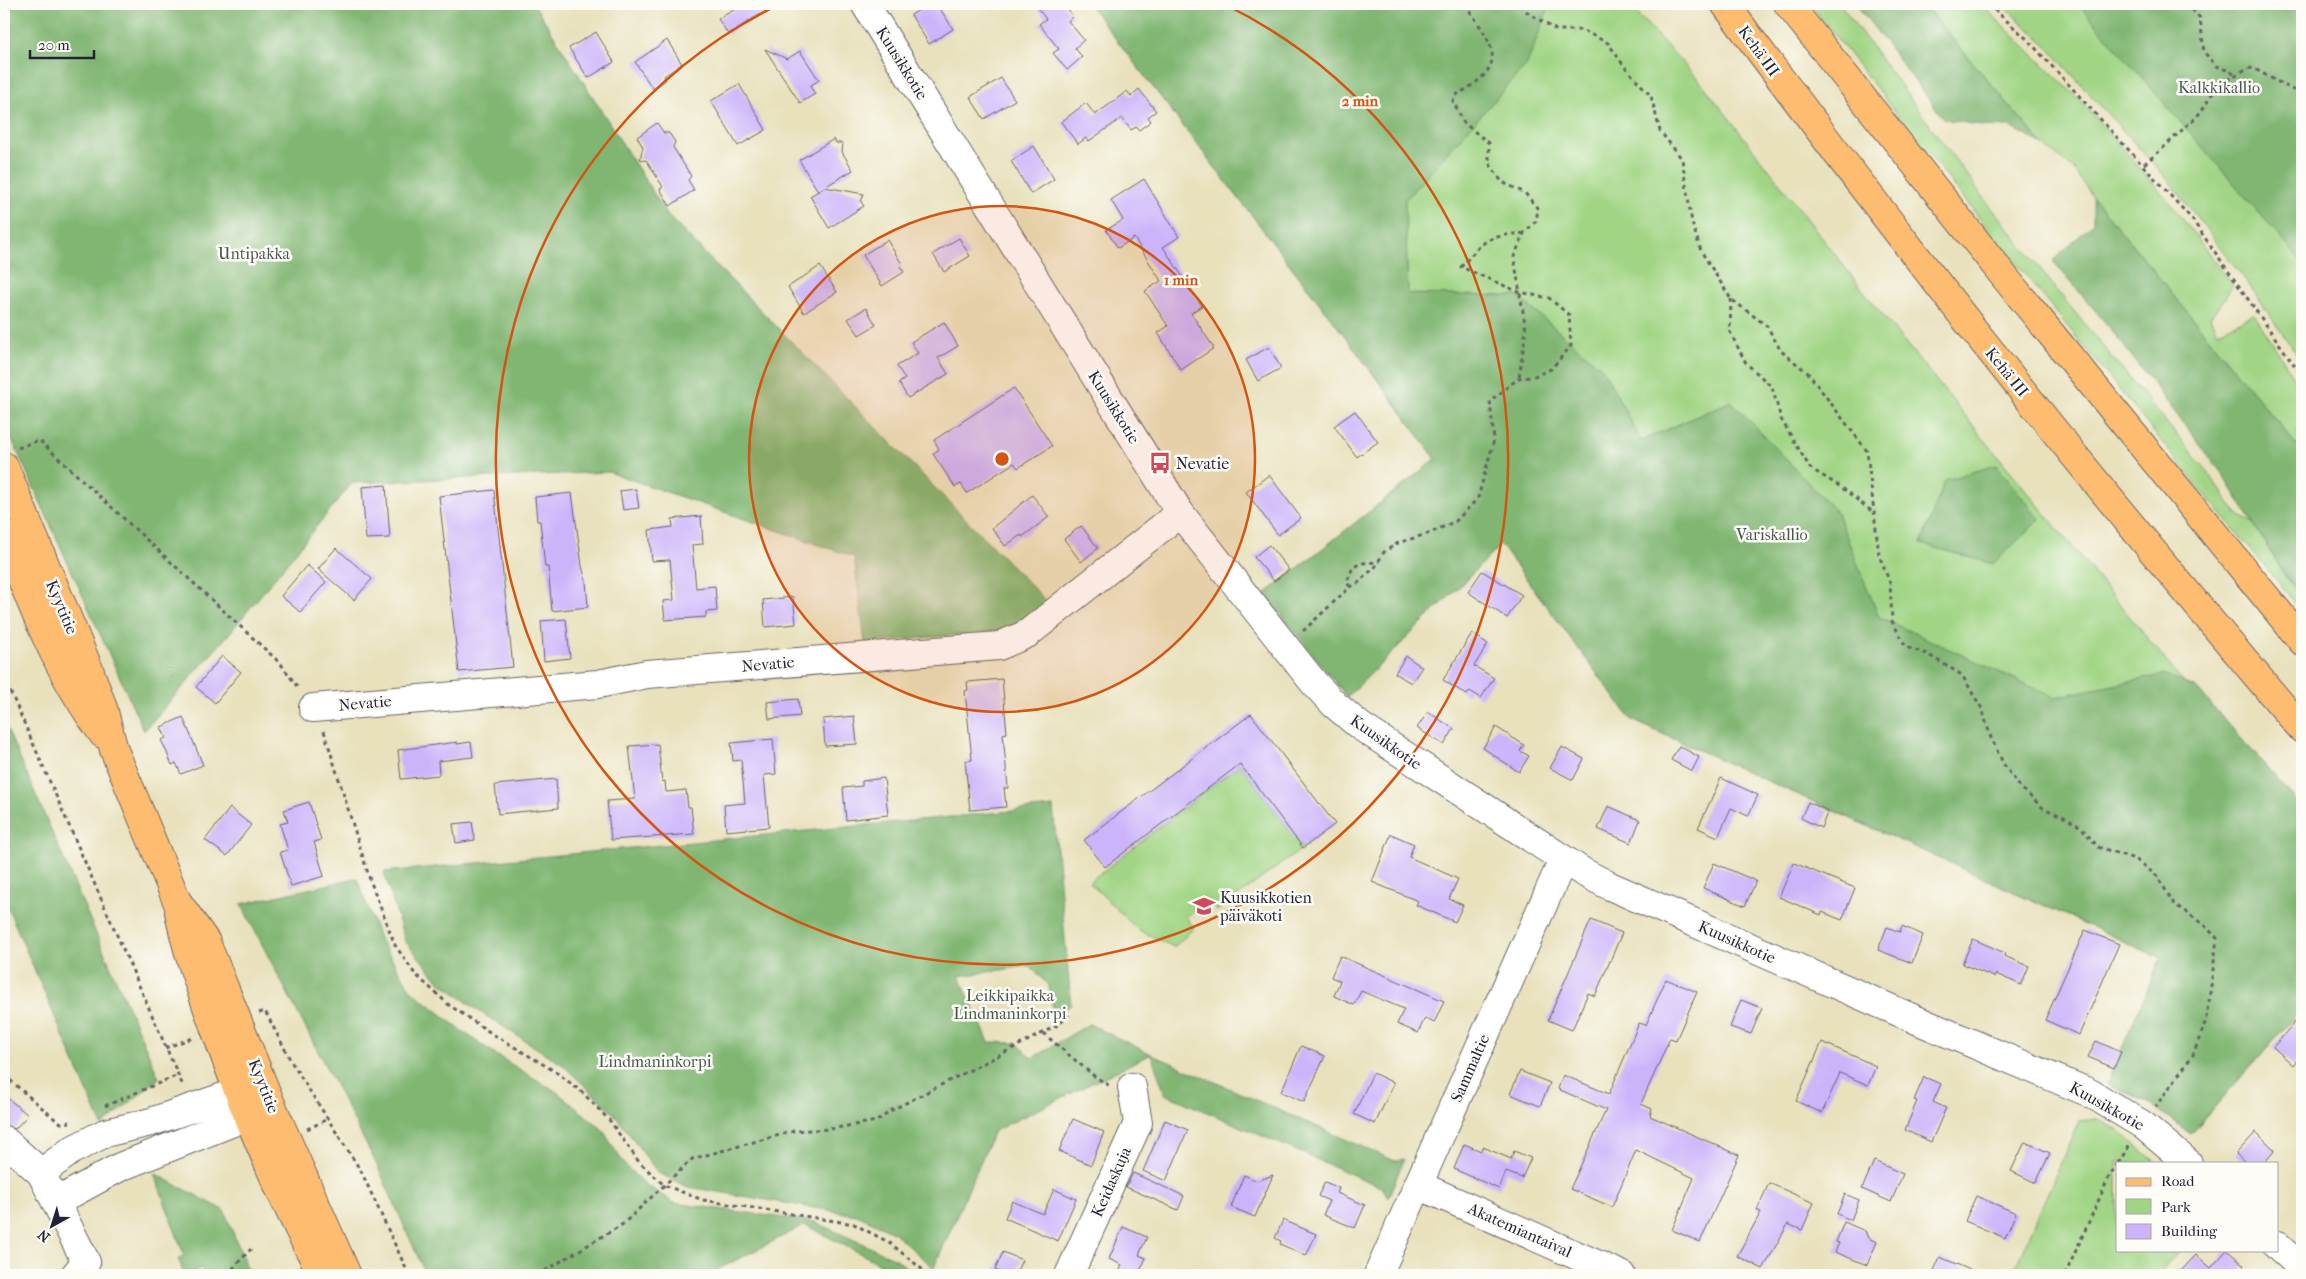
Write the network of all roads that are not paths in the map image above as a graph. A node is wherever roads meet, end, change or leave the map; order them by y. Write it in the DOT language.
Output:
graph roads {
  1 [pos="865,4"];
  2 [pos="1725,4"];
  3 [pos="1788,4"];
  4 [pos="4,466"];
  5 [pos="1180,513"];
  6 [pos="13,520"];
  7 [pos="4,534"];
  8 [pos="2302,641"];
  9 [pos="313,708"];
  10 [pos="2302,729"];
  11 [pos="114,750"];
  12 [pos="1563,860"];
  13 [pos="177,901"];
  14 [pos="1133,1094"];
  15 [pos="268,1097"];
  16 [pos="243,1104"];
  17 [pos="4,1140"];
  18 [pos="2187,1162"];
  19 [pos="1418,1185"];
  20 [pos="48,1187"];
  21 [pos="2278,1246"];
  22 [pos="2302,1268"];
  23 [pos="75,1275"];
  24 [pos="323,1275"];
  25 [pos="346,1275"];
  26 [pos="1069,1275"];
  27 [pos="1378,1275"];
  28 [pos="1621,1275"];
  1 -- 5 [label="street, Kuusikkotie"];
  2 -- 10 [label="main road, Kehä III"];
  3 -- 8 [label="main road"];
  4 -- 6 [label="main road, Kyytitie"];
  5 -- 9 [label="street, Nevatie"];
  5 -- 12 [label="street, Kuusikkotie"];
  6 -- 11 [label="main road, Kyytitie"];
  7 -- 11 [label="main road, Kyytitie"];
  11 -- 13 [label="main road, Kyytitie"];
  12 -- 18 [label="street, Kuusikkotie"];
  12 -- 19 [label="street, Sammaltie"];
  13 -- 15 [label="main road, Kyytitie"];
  13 -- 16 [label="main road, Kyytitie"];
  14 -- 26 [label="street, Keidaskuja"];
  15 -- 16 [label="street"];
  15 -- 25 [label="main road, Kyytitie"];
  16 -- 20 [label="street"];
  16 -- 20 [label="street"];
  16 -- 24 [label="main road, Kyytitie"];
  17 -- 20 [label="street"];
  19 -- 27 [label="street, Sammaltie"];
  19 -- 28 [label="street, Akatemiantaival"];
  20 -- 23 [label="street"];
  21 -- 22 [label="street"];
}
